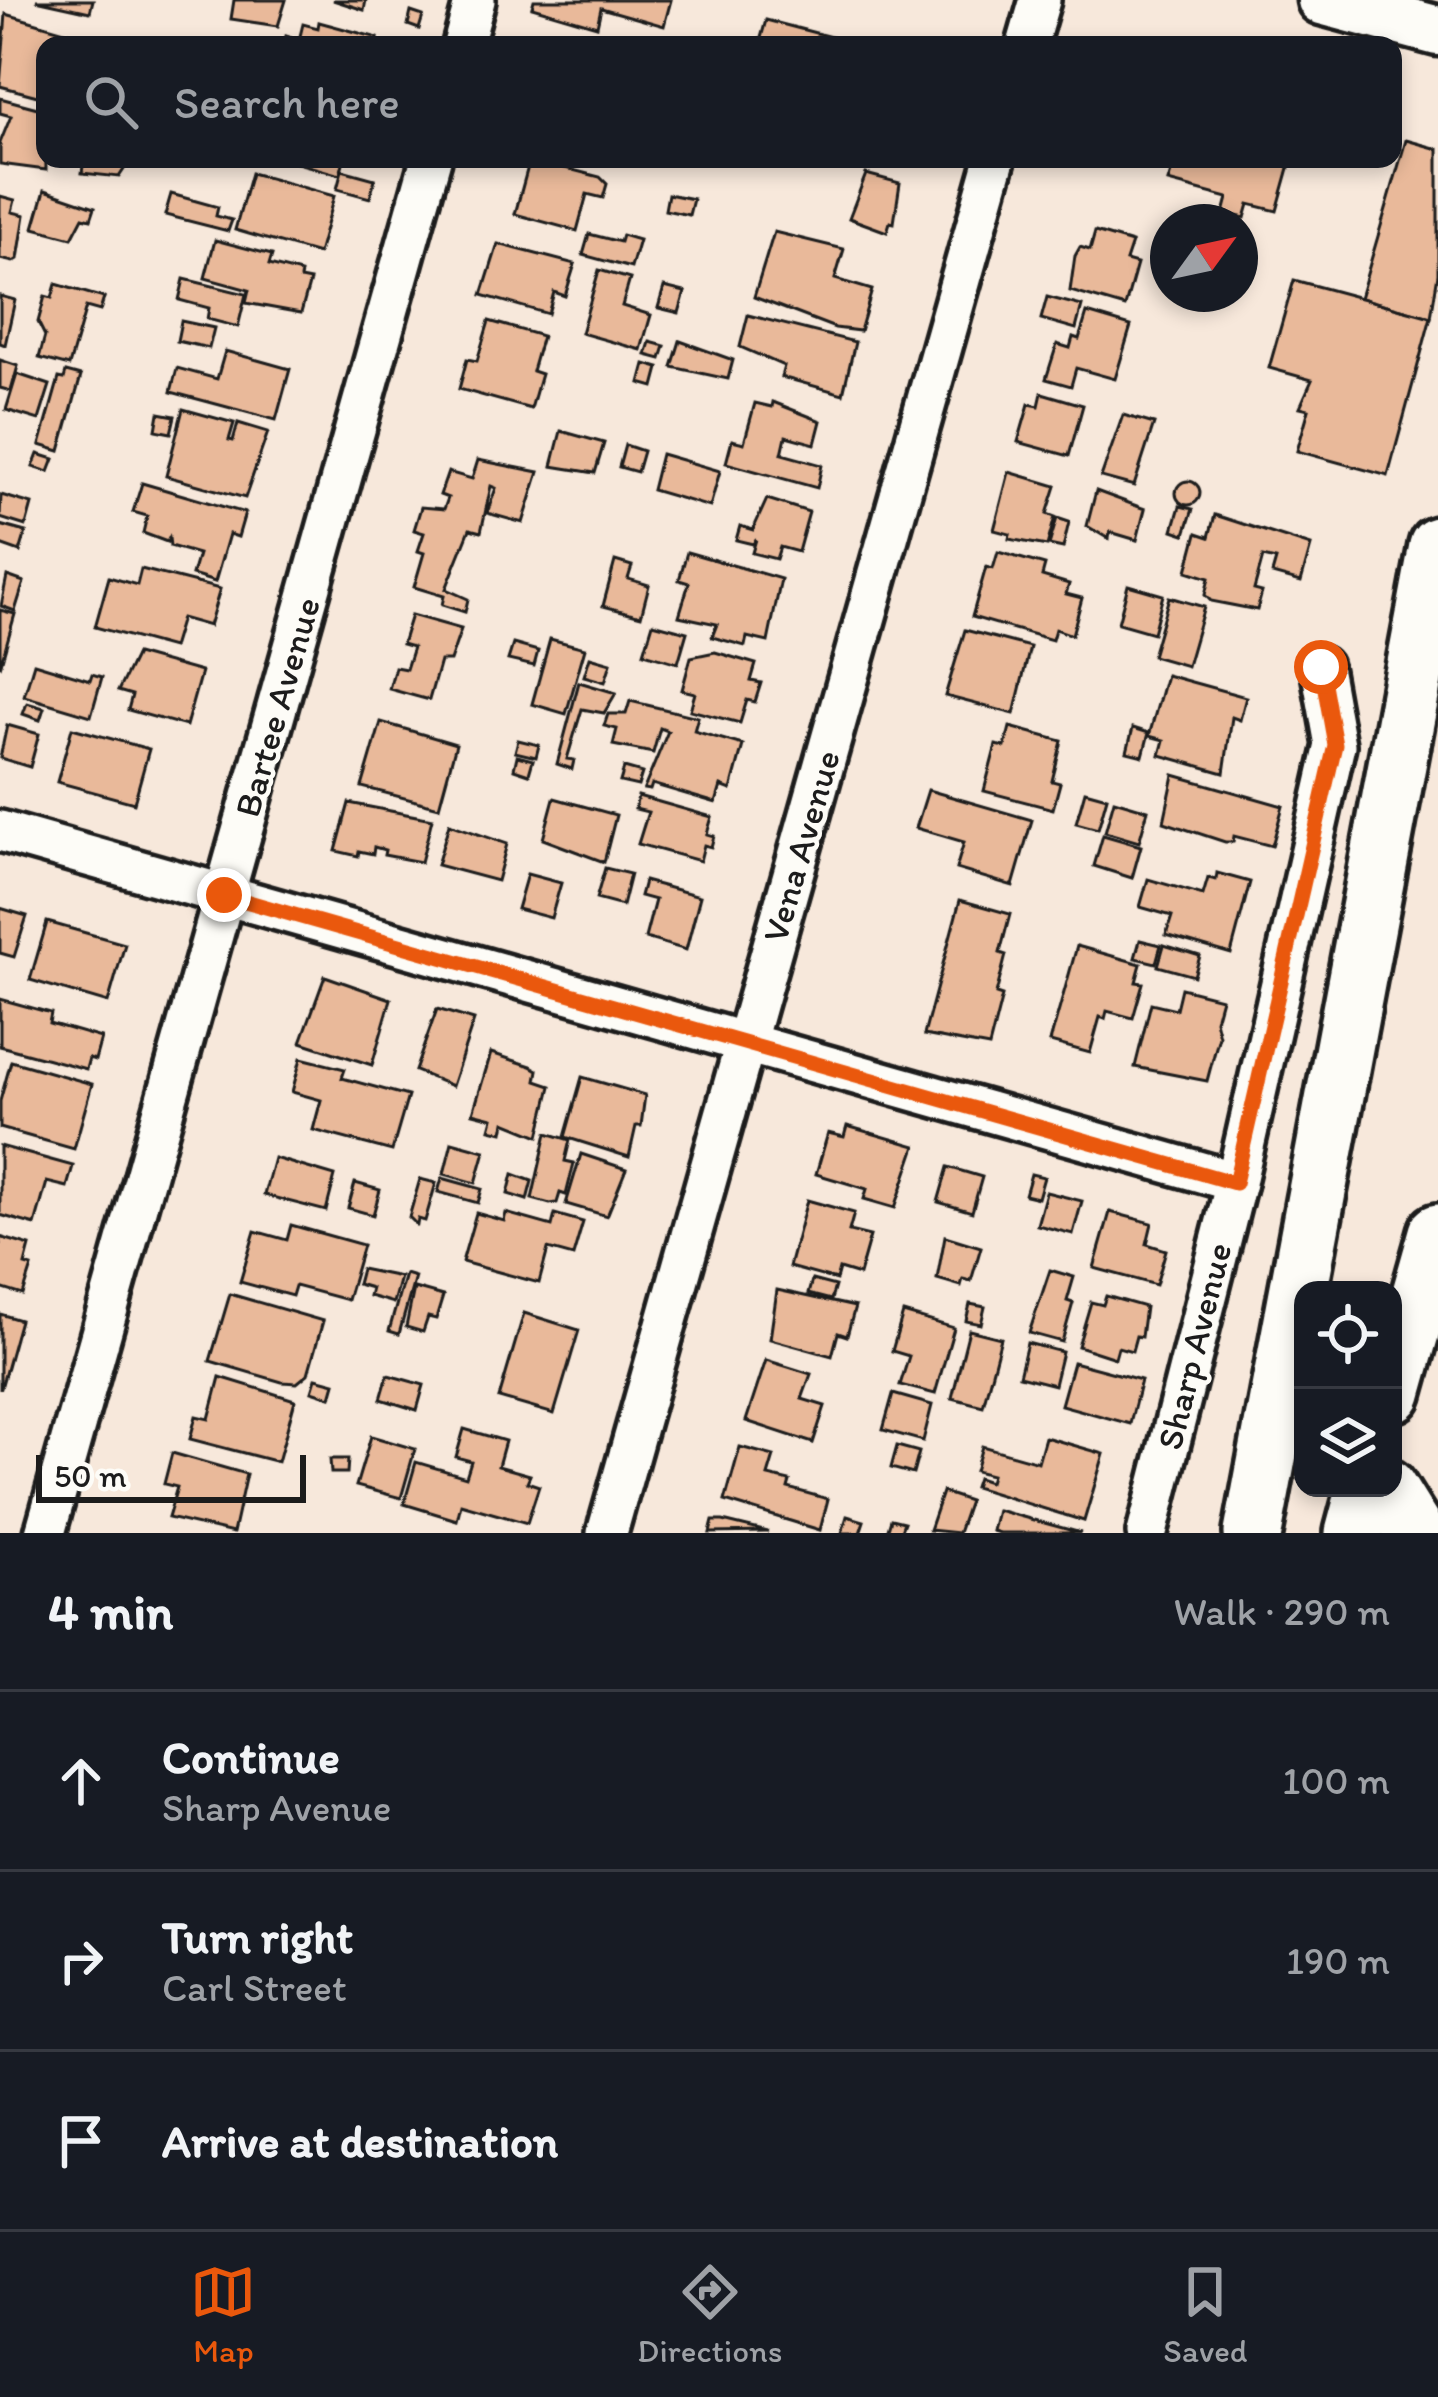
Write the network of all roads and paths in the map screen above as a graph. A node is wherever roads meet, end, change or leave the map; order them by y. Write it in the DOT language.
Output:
graph roads {
  1 [pos="476,0"];
  2 [pos="1040,0"];
  3 [pos="1322,0"];
  4 [pos="1438,32"];
  5 [pos="466,36"];
  6 [pos="1030,36"];
  7 [pos="428,168"];
  8 [pos="992,168"];
  9 [pos="1438,546"];
  10 [pos="1321,667"];
  11 [pos="0,831"];
  12 [pos="224,895"];
  13 [pos="746,1043"];
  14 [pos="1235,1183"];
  15 [pos="1438,1233"];
  16 [pos="1394,1389"];
  17 [pos="1364,1497"];
  18 [pos="1393,1497"];
  19 [pos="45,1533"];
  20 [pos="607,1533"];
  21 [pos="1147,1533"];
  22 [pos="1253,1533"];
  23 [pos="1354,1533"];
  24 [pos="1415,1533"];
  1 -- 5 [label="street"];
  2 -- 6 [label="street"];
  3 -- 4 [label="main road"];
  7 -- 12 [label="street, Bartee Avenue"];
  8 -- 13 [label="street, Vena Avenue"];
  9 -- 22 [label="highway"];
  10 -- 14 [label="street, Sharp Avenue"];
  11 -- 12 [label="street"];
  12 -- 13 [label="street"];
  12 -- 19 [label="street, Bartee Avenue"];
  13 -- 14 [label="street"];
  13 -- 20 [label="street, Vena Avenue"];
  14 -- 21 [label="street, Sharp Avenue"];
  15 -- 16 [label="highway"];
  17 -- 23 [label="highway"];
  18 -- 24 [label="highway"];
}
